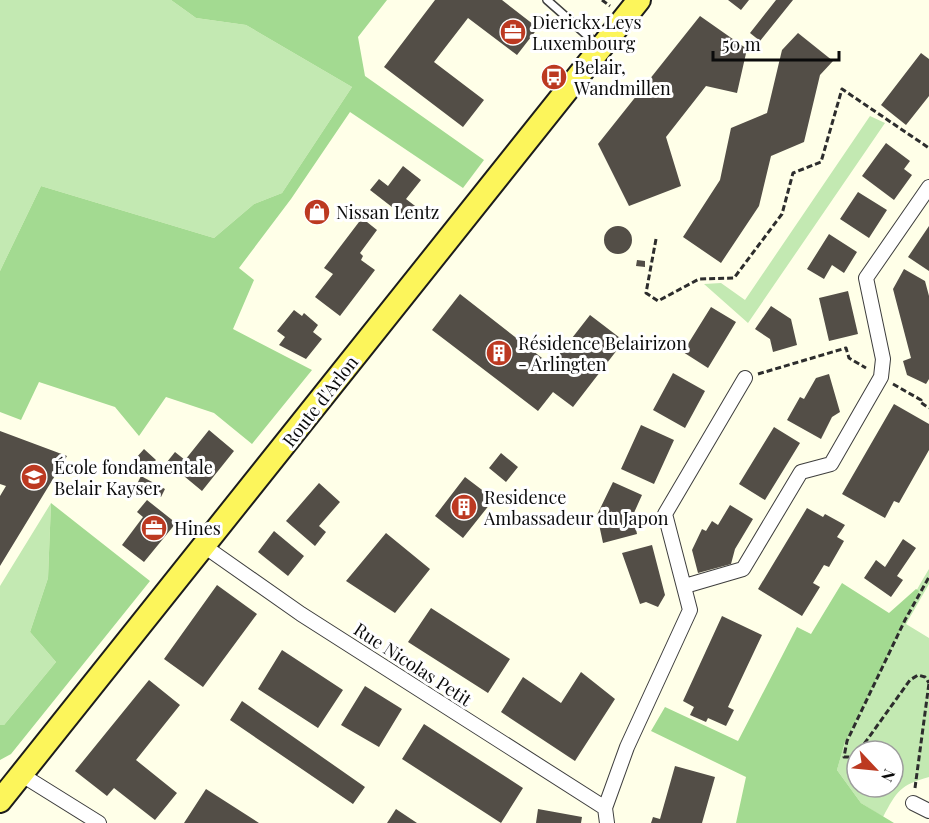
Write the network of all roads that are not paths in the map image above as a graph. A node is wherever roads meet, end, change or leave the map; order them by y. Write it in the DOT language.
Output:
graph roads {
  1 [pos="547,0"];
  2 [pos="639,0"];
  3 [pos="601,48"];
  4 [pos="929,187"];
  5 [pos="745,378"];
  6 [pos="204,546"];
  7 [pos="685,586"];
  8 [pos="16,776"];
  9 [pos="0,801"];
  10 [pos="913,803"];
  11 [pos="605,808"];
  12 [pos="929,811"];
  13 [pos="99,823"];
  14 [pos="607,823"];
  1 -- 3 [label="lane"];
  2 -- 3 [label="main road, Route d'Arlon"];
  3 -- 6 [label="main road, Route d'Arlon"];
  4 -- 7 [label="street"];
  5 -- 7 [label="street"];
  6 -- 8 [label="main road, Route d'Arlon"];
  6 -- 11 [label="street, Rue Nicolas Petit"];
  7 -- 11 [label="street"];
  8 -- 9 [label="main road, Route d'Arlon"];
  8 -- 13 [label="street"];
  10 -- 12 [label="street"];
  11 -- 14 [label="street"];
}
